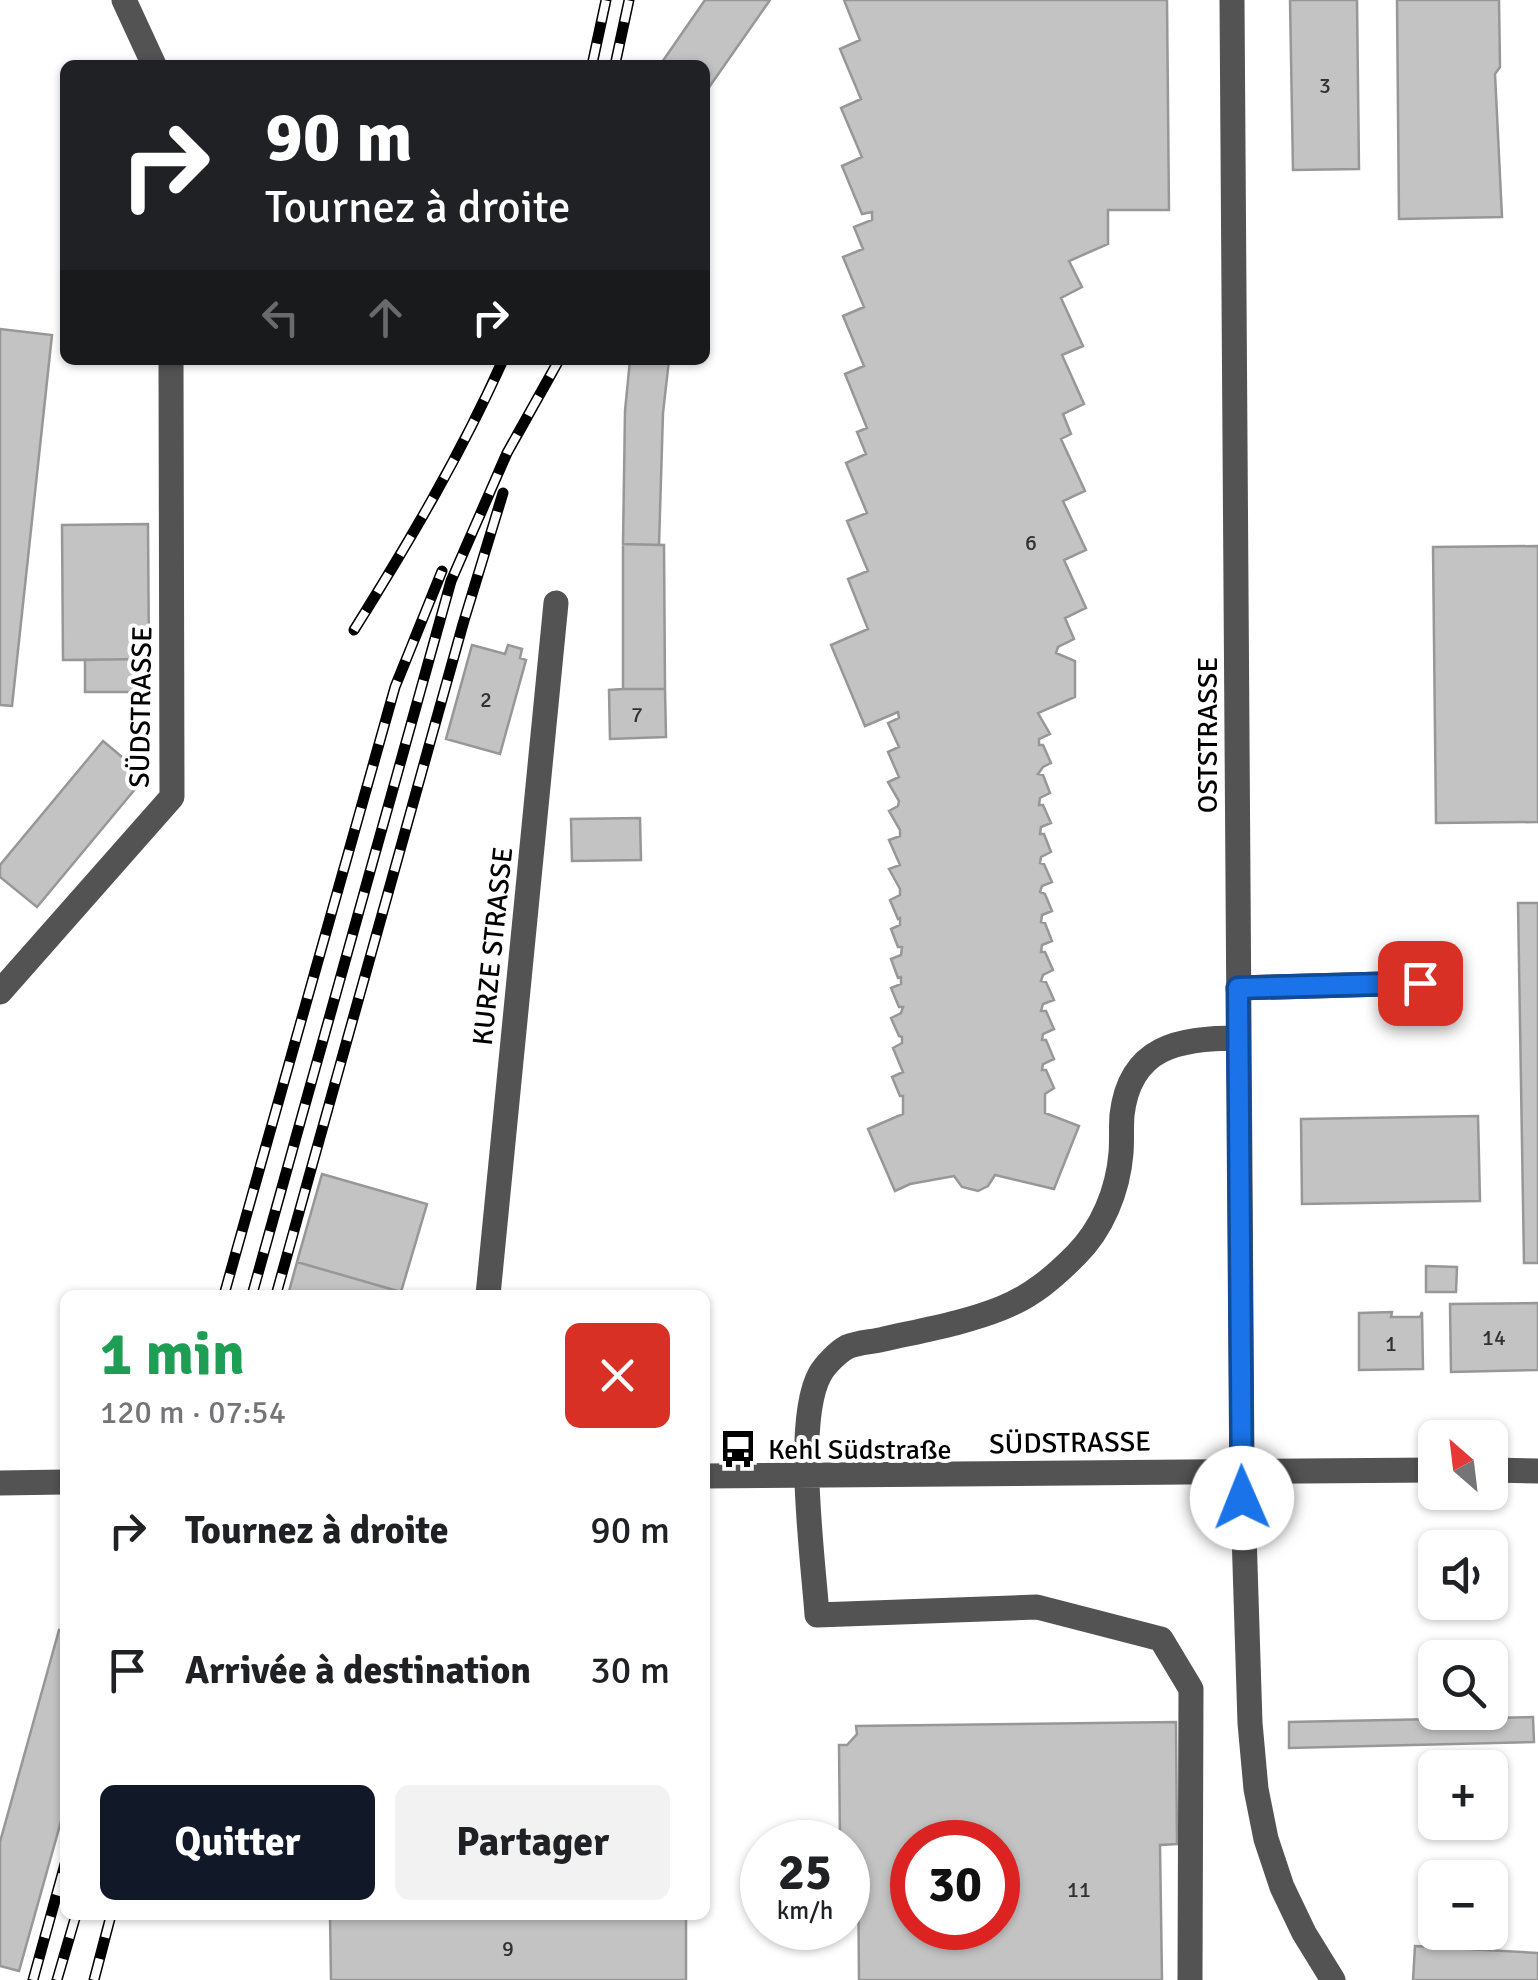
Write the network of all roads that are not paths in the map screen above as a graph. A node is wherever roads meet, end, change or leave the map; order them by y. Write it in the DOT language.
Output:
graph roads {
  1 [pos="124,0"];
  2 [pos="1232,0"];
  3 [pos="152,60"];
  4 [pos="170,365"];
  5 [pos="556,603"];
  6 [pos="1420,983"];
  7 [pos="1238,988"];
  8 [pos="0,992"];
  9 [pos="1239,1038"];
  10 [pos="488,1290"];
  11 [pos="1242,1470"];
  12 [pos="1418,1470"];
  13 [pos="1508,1470"];
  14 [pos="1538,1470"];
  15 [pos="807,1475"];
  16 [pos="710,1476"];
  17 [pos="60,1482"];
  18 [pos="0,1483"];
  19 [pos="1190,1980"];
  20 [pos="1333,1980"];
  1 -- 3 [label="street"];
  2 -- 7 [label="street, OSTSTRASSE"];
  4 -- 8 [label="street, SÜDSTRASSE"];
  5 -- 10 [label="street, KURZE STRASSE"];
  6 -- 7 [label="street"];
  7 -- 9 [label="street, OSTSTRASSE"];
  9 -- 11 [label="street, OSTSTRASSE"];
  9 -- 15 [label="street"];
  11 -- 12 [label="street, SÜDSTRASSE"];
  11 -- 15 [label="street, SÜDSTRASSE"];
  11 -- 20 [label="street, OSTSTRASSE"];
  13 -- 14 [label="street"];
  15 -- 16 [label="street, SÜDSTRASSE"];
  15 -- 19 [label="street"];
  17 -- 18 [label="street"];
}
